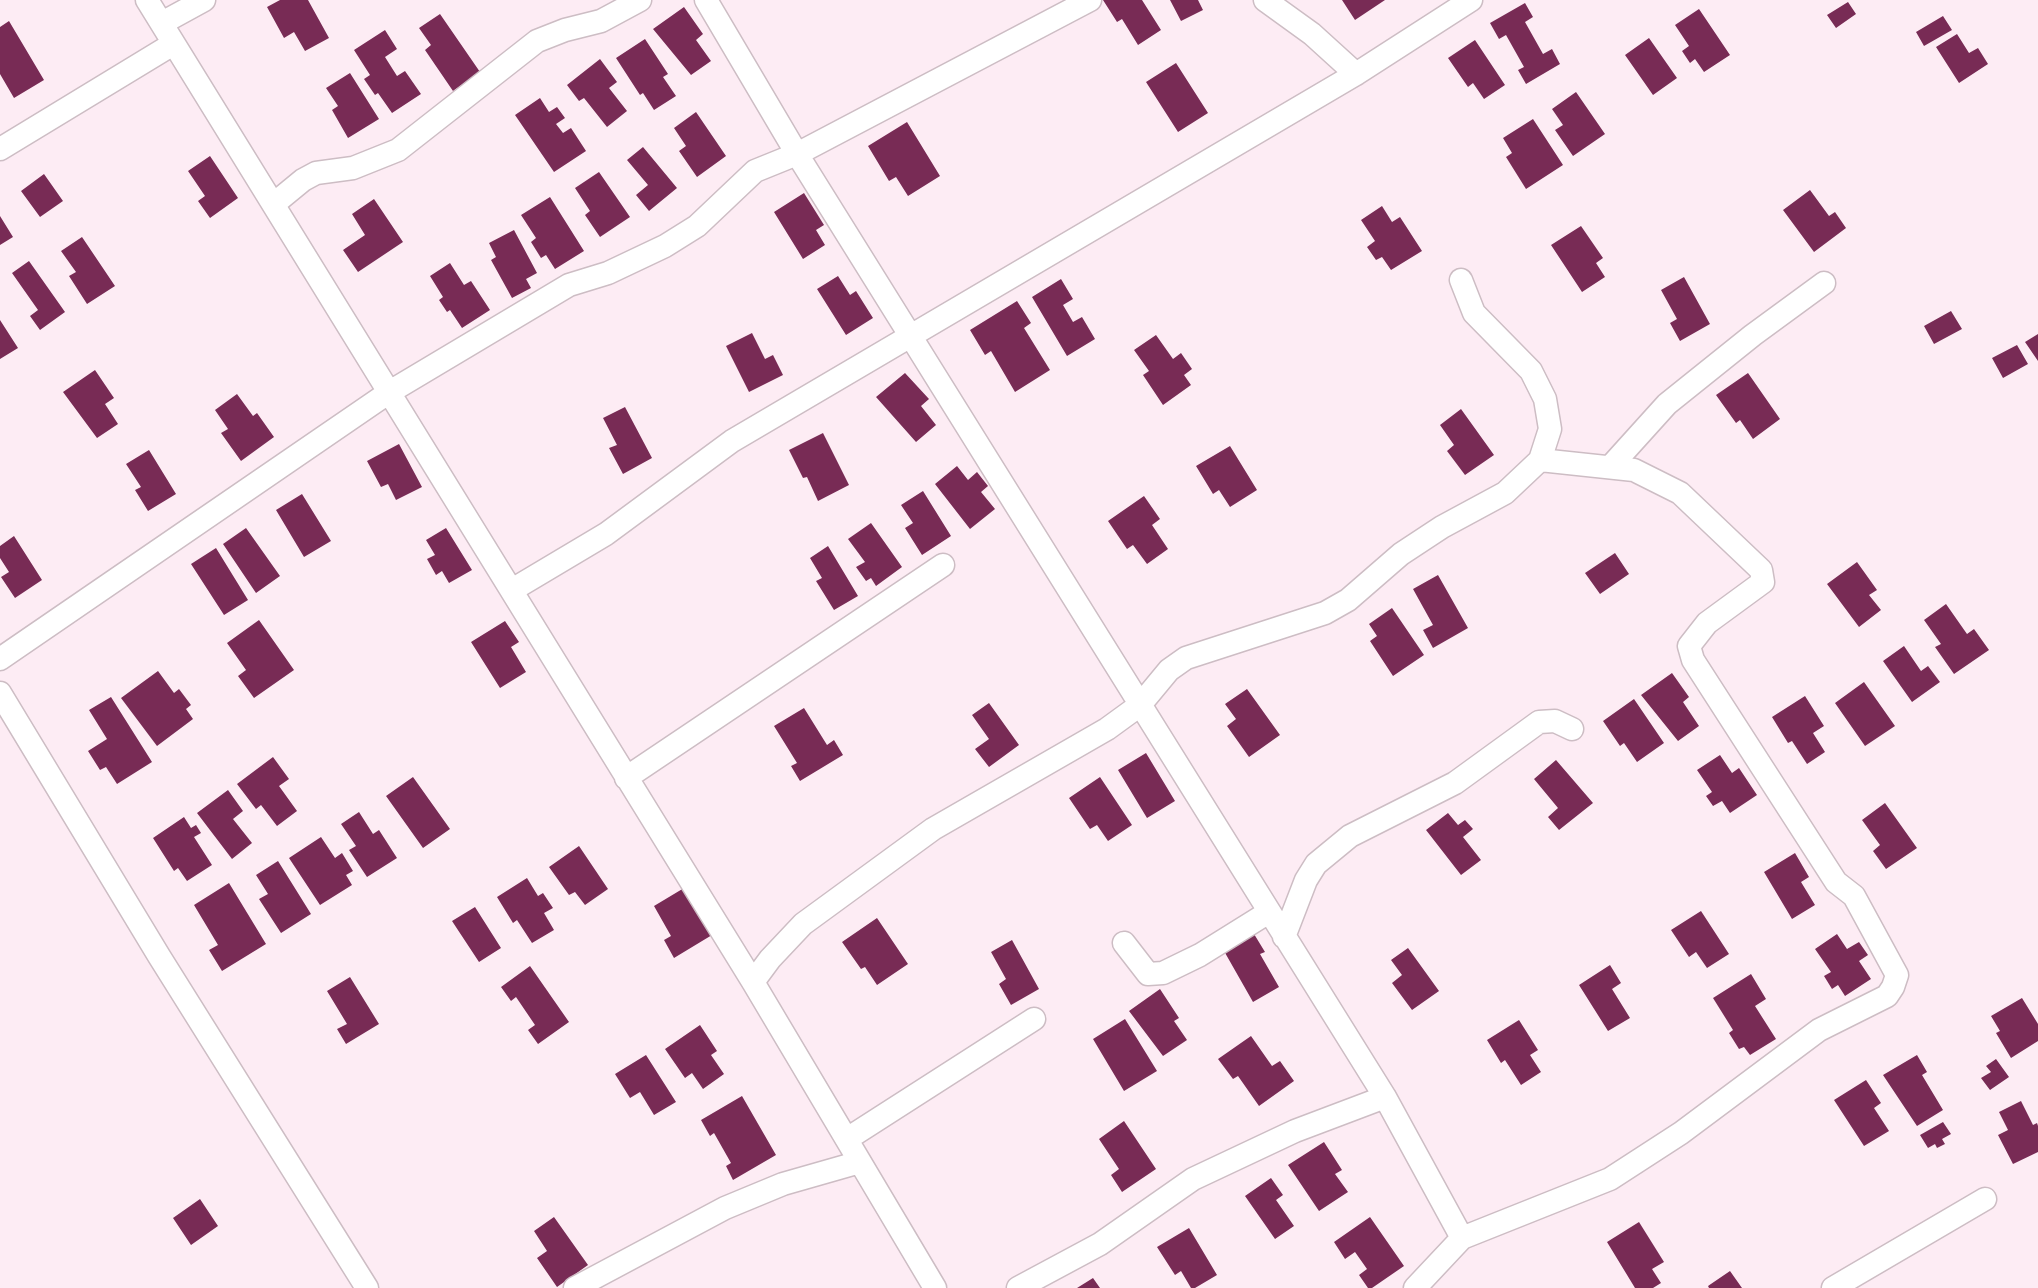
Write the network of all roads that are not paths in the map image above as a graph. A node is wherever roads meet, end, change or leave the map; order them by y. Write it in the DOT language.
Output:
graph roads {
  1 [pos="147,0"];
  2 [pos="204,0"];
  3 [pos="640,0"];
  4 [pos="706,0"];
  5 [pos="1090,0"];
  6 [pos="1265,0"];
  7 [pos="1472,0"];
  8 [pos="162,23"];
  9 [pos="173,44"];
  10 [pos="1356,74"];
  11 [pos="0,149"];
  12 [pos="797,154"];
  13 [pos="275,203"];
  14 [pos="1461,280"];
  15 [pos="1824,283"];
  16 [pos="912,337"];
  17 [pos="388,393"];
  18 [pos="1540,460"];
  19 [pos="1611,466"];
  20 [pos="943,565"];
  21 [pos="512,590"];
  22 [pos="0,658"];
  23 [pos="0,693"];
  24 [pos="1140,705"];
  25 [pos="1572,729"];
  26 [pos="626,778"];
  27 [pos="1269,912"];
  28 [pos="1284,936"];
  29 [pos="1124,943"];
  30 [pos="753,982"];
  31 [pos="1034,1019"];
  32 [pos="1385,1097"];
  33 [pos="847,1139"];
  34 [pos="860,1162"];
  35 [pos="1985,1199"];
  36 [pos="1462,1238"];
  37 [pos="367,1288"];
  38 [pos="575,1288"];
  39 [pos="935,1288"];
  40 [pos="1017,1288"];
  41 [pos="1415,1288"];
  42 [pos="1833,1288"];
  1 -- 8 [label="street"];
  2 -- 8 [label="street"];
  3 -- 13 [label="street"];
  4 -- 12 [label="street"];
  5 -- 12 [label="street"];
  6 -- 10 [label="street"];
  7 -- 10 [label="street"];
  8 -- 9 [label="street"];
  9 -- 11 [label="street"];
  9 -- 13 [label="street"];
  10 -- 16 [label="street"];
  12 -- 16 [label="street"];
  12 -- 17 [label="street"];
  13 -- 17 [label="street"];
  14 -- 18 [label="street"];
  15 -- 19 [label="street"];
  16 -- 21 [label="street"];
  16 -- 24 [label="street"];
  17 -- 21 [label="street"];
  17 -- 22 [label="street"];
  18 -- 19 [label="street"];
  18 -- 24 [label="street"];
  19 -- 36 [label="street"];
  20 -- 26 [label="street"];
  21 -- 26 [label="street"];
  23 -- 37 [label="street"];
  24 -- 27 [label="street"];
  24 -- 30 [label="street"];
  25 -- 28 [label="street"];
  26 -- 30 [label="street"];
  27 -- 28 [label="street"];
  27 -- 29 [label="street"];
  28 -- 32 [label="street"];
  30 -- 33 [label="street"];
  31 -- 33 [label="street"];
  32 -- 36 [label="street"];
  32 -- 40 [label="street"];
  33 -- 34 [label="street"];
  34 -- 38 [label="street"];
  34 -- 39 [label="street"];
  35 -- 42 [label="street"];
  36 -- 41 [label="street"];
}
